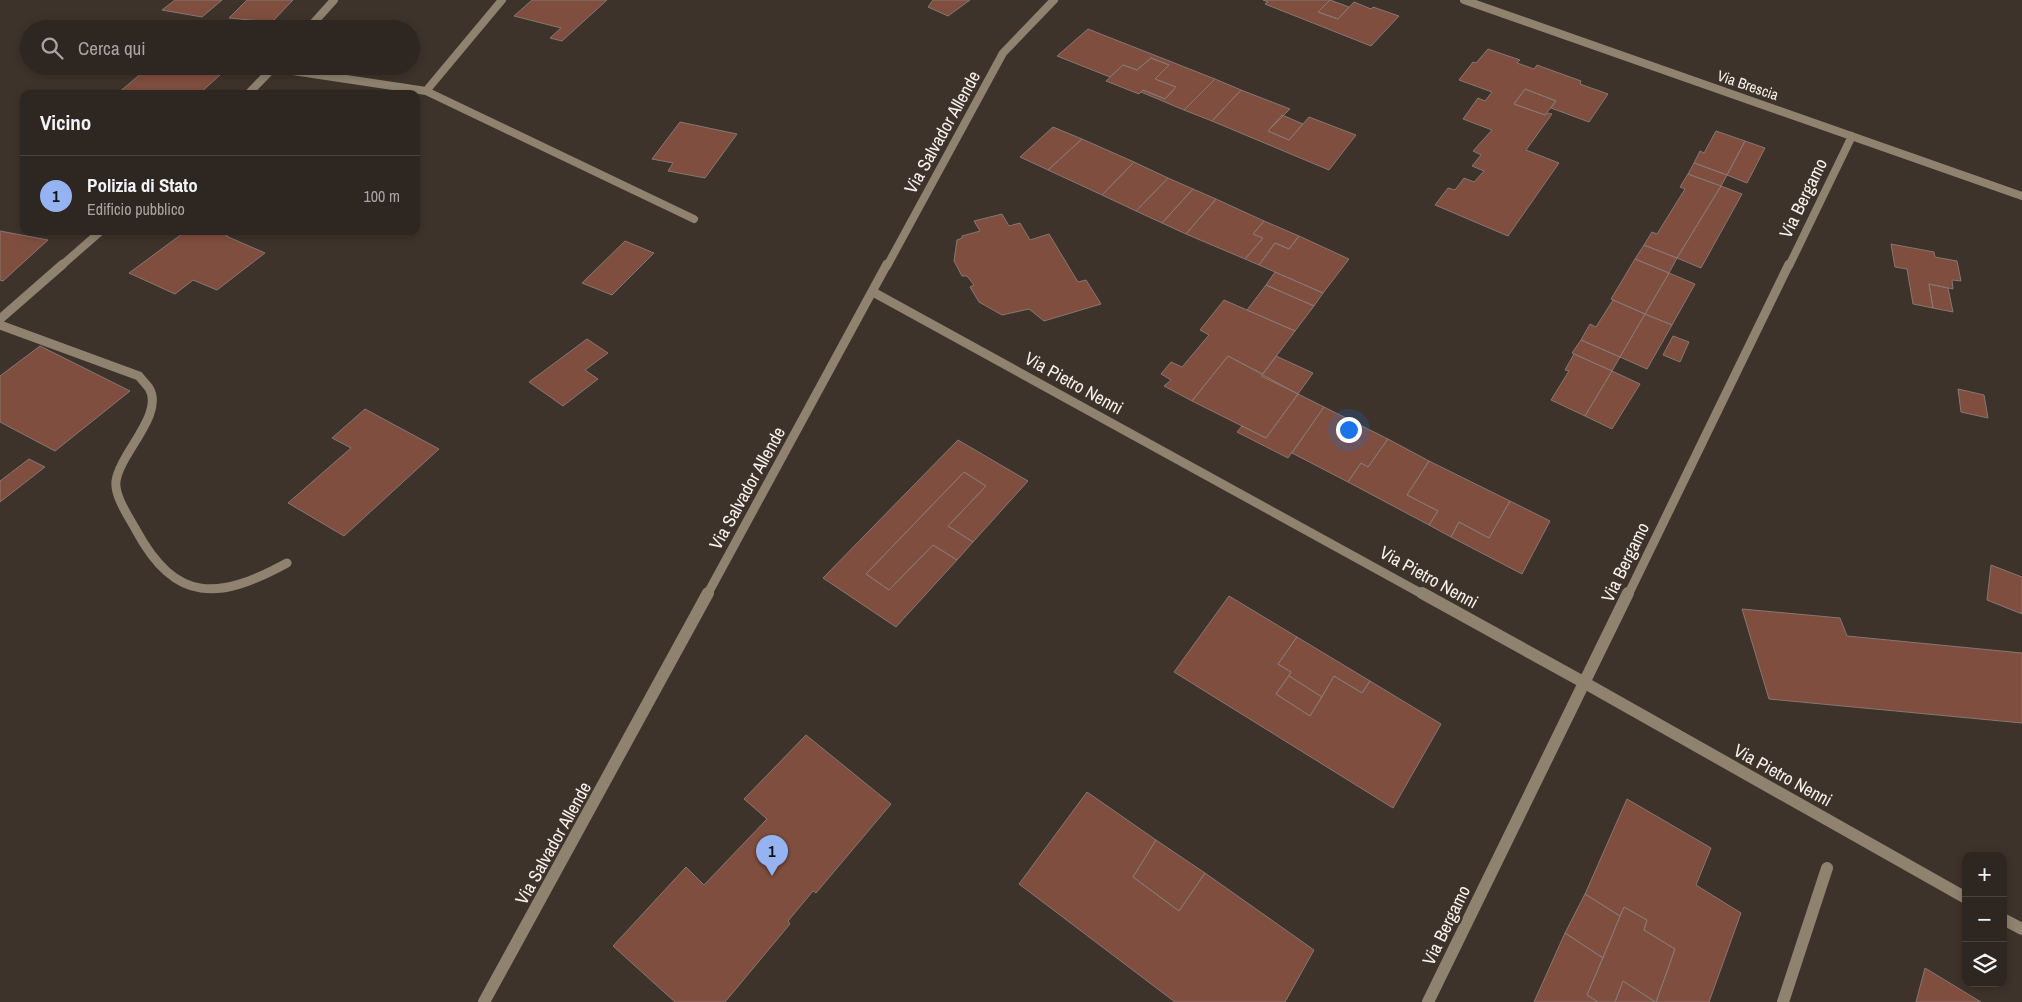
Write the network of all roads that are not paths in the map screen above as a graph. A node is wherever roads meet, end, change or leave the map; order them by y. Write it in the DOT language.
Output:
graph roads {
  1 [pos="334,0"];
  2 [pos="502,0"];
  3 [pos="1054,0"];
  4 [pos="1464,0"];
  5 [pos="316,20"];
  6 [pos="266,75"];
  7 [pos="325,75"];
  8 [pos="252,90"];
  9 [pos="420,90"];
  10 [pos="420,90"];
  11 [pos="426,91"];
  12 [pos="1852,136"];
  13 [pos="2022,196"];
  14 [pos="694,219"];
  15 [pos="96,235"];
  16 [pos="873,292"];
  17 [pos="0,319"];
  18 [pos="0,325"];
  19 [pos="287,563"];
  20 [pos="1585,683"];
  21 [pos="1828,868"];
  22 [pos="1964,897"];
  23 [pos="2007,921"];
  24 [pos="2022,930"];
  25 [pos="484,1002"];
  26 [pos="1428,1002"];
  27 [pos="1783,1002"];
  1 -- 5 [label="street"];
  2 -- 11 [label="street"];
  3 -- 16 [label="street, Via Salvador Allende"];
  4 -- 12 [label="street, Via Brescia"];
  6 -- 8 [label="street"];
  7 -- 9 [label="street"];
  10 -- 11 [label="street"];
  11 -- 14 [label="street"];
  12 -- 13 [label="street, Via Brescia"];
  12 -- 20 [label="street, Via Bergamo"];
  15 -- 17 [label="street"];
  16 -- 20 [label="street, Via Pietro Nenni"];
  16 -- 25 [label="street, Via Salvador Allende"];
  18 -- 19 [label="street"];
  20 -- 22 [label="street, Via Pietro Nenni"];
  20 -- 26 [label="street, Via Bergamo"];
  21 -- 27 [label="street"];
  23 -- 24 [label="street"];
}
